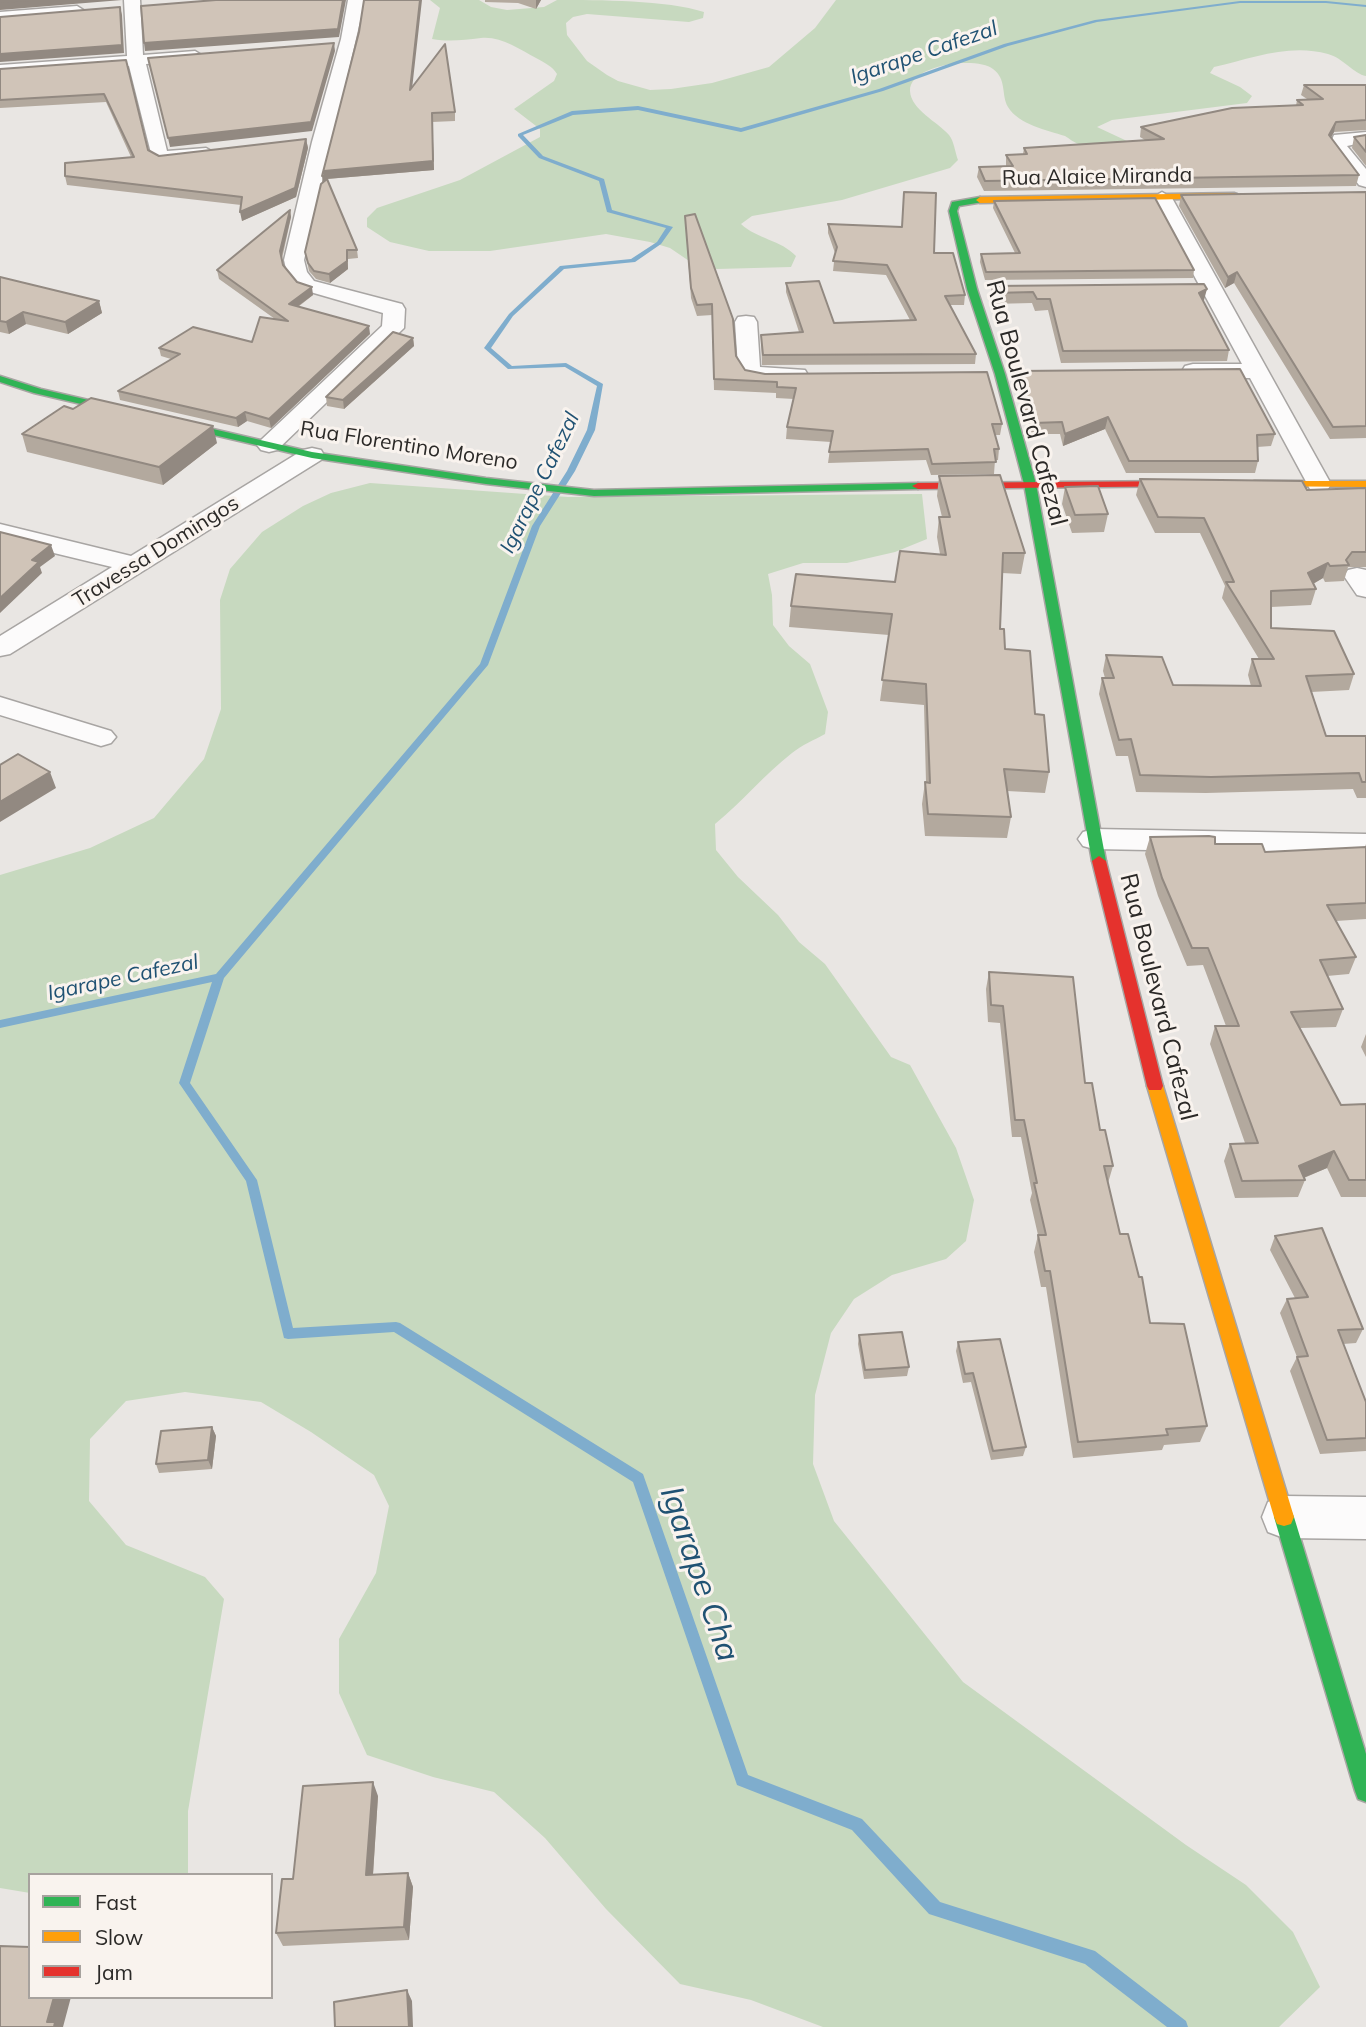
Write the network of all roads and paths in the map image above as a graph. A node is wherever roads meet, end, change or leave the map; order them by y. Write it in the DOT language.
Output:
graph roads {
  1 [pos="356,0"];
  2 [pos="132,5"];
  3 [pos="93,9"];
  4 [pos="0,17"];
  5 [pos="215,54"];
  6 [pos="137,60"];
  7 [pos="0,71"];
  8 [pos="1366,137"];
  9 [pos="219,151"];
  10 [pos="1366,181"];
  11 [pos="1244,196"];
  12 [pos="1163,198"];
  13 [pos="955,204"];
  14 [pos="1181,287"];
  15 [pos="1209,287"];
  16 [pos="972,289"];
  17 [pos="1000,289"];
  18 [pos="746,322"];
  19 [pos="1168,371"];
  20 [pos="1259,371"];
  21 [pos="1026,373"];
  22 [pos="973,374"];
  23 [pos="1000,374"];
  24 [pos="814,375"];
  25 [pos="0,379"];
  26 [pos="269,444"];
  27 [pos="312,455"];
  28 [pos="1030,484"];
  29 [pos="1209,484"];
  30 [pos="1236,484"];
  31 [pos="1319,484"];
  32 [pos="1366,484"];
  33 [pos="0,532"];
  34 [pos="136,565"];
  35 [pos="0,648"];
  36 [pos="0,705"];
  37 [pos="101,737"];
  38 [pos="1094,839"];
  39 [pos="1366,845"];
  40 [pos="1284,1517"];
  41 [pos="1366,1518"];
  42 [pos="1366,1791"];
  1 -- 26 [label="street"];
  2 -- 6 [label="street"];
  3 -- 4 [label="street"];
  5 -- 6 [label="street"];
  6 -- 7 [label="street"];
  6 -- 9 [label="street"];
  8 -- 10 [label="street"];
  11 -- 12 [label="street, Rua Alaice Miranda"];
  12 -- 13 [label="street, Rua Alaice Miranda"];
  12 -- 15 [label="street"];
  13 -- 16 [label="street, Rua Boulevard Cafezal"];
  14 -- 15 [label="street"];
  15 -- 20 [label="street"];
  16 -- 17 [label="street"];
  16 -- 23 [label="street, Rua Boulevard Cafezal"];
  18 -- 24 [label="street"];
  19 -- 20 [label="street"];
  20 -- 31 [label="street"];
  21 -- 23 [label="street"];
  22 -- 23 [label="street"];
  23 -- 28 [label="street, Rua Boulevard Cafezal"];
  25 -- 26 [label="street, Rua Florentino Moreno"];
  26 -- 27 [label="street, Rua Florentino Moreno"];
  27 -- 28 [label="street, Rua Florentino Moreno"];
  27 -- 34 [label="street, Travessa Domingos"];
  28 -- 29 [label="street, Rua Florentino Moreno"];
  28 -- 38 [label="street, Rua Boulevard Cafezal"];
  30 -- 31 [label="street"];
  31 -- 32 [label="street"];
  33 -- 34 [label="street"];
  34 -- 35 [label="street, Travessa Domingos"];
  36 -- 37 [label="street"];
  38 -- 39 [label="street"];
  38 -- 40 [label="street, Rua Boulevard Cafezal"];
  40 -- 41 [label="street"];
  40 -- 42 [label="street, Rua Boulevard Cafezal"];
}
